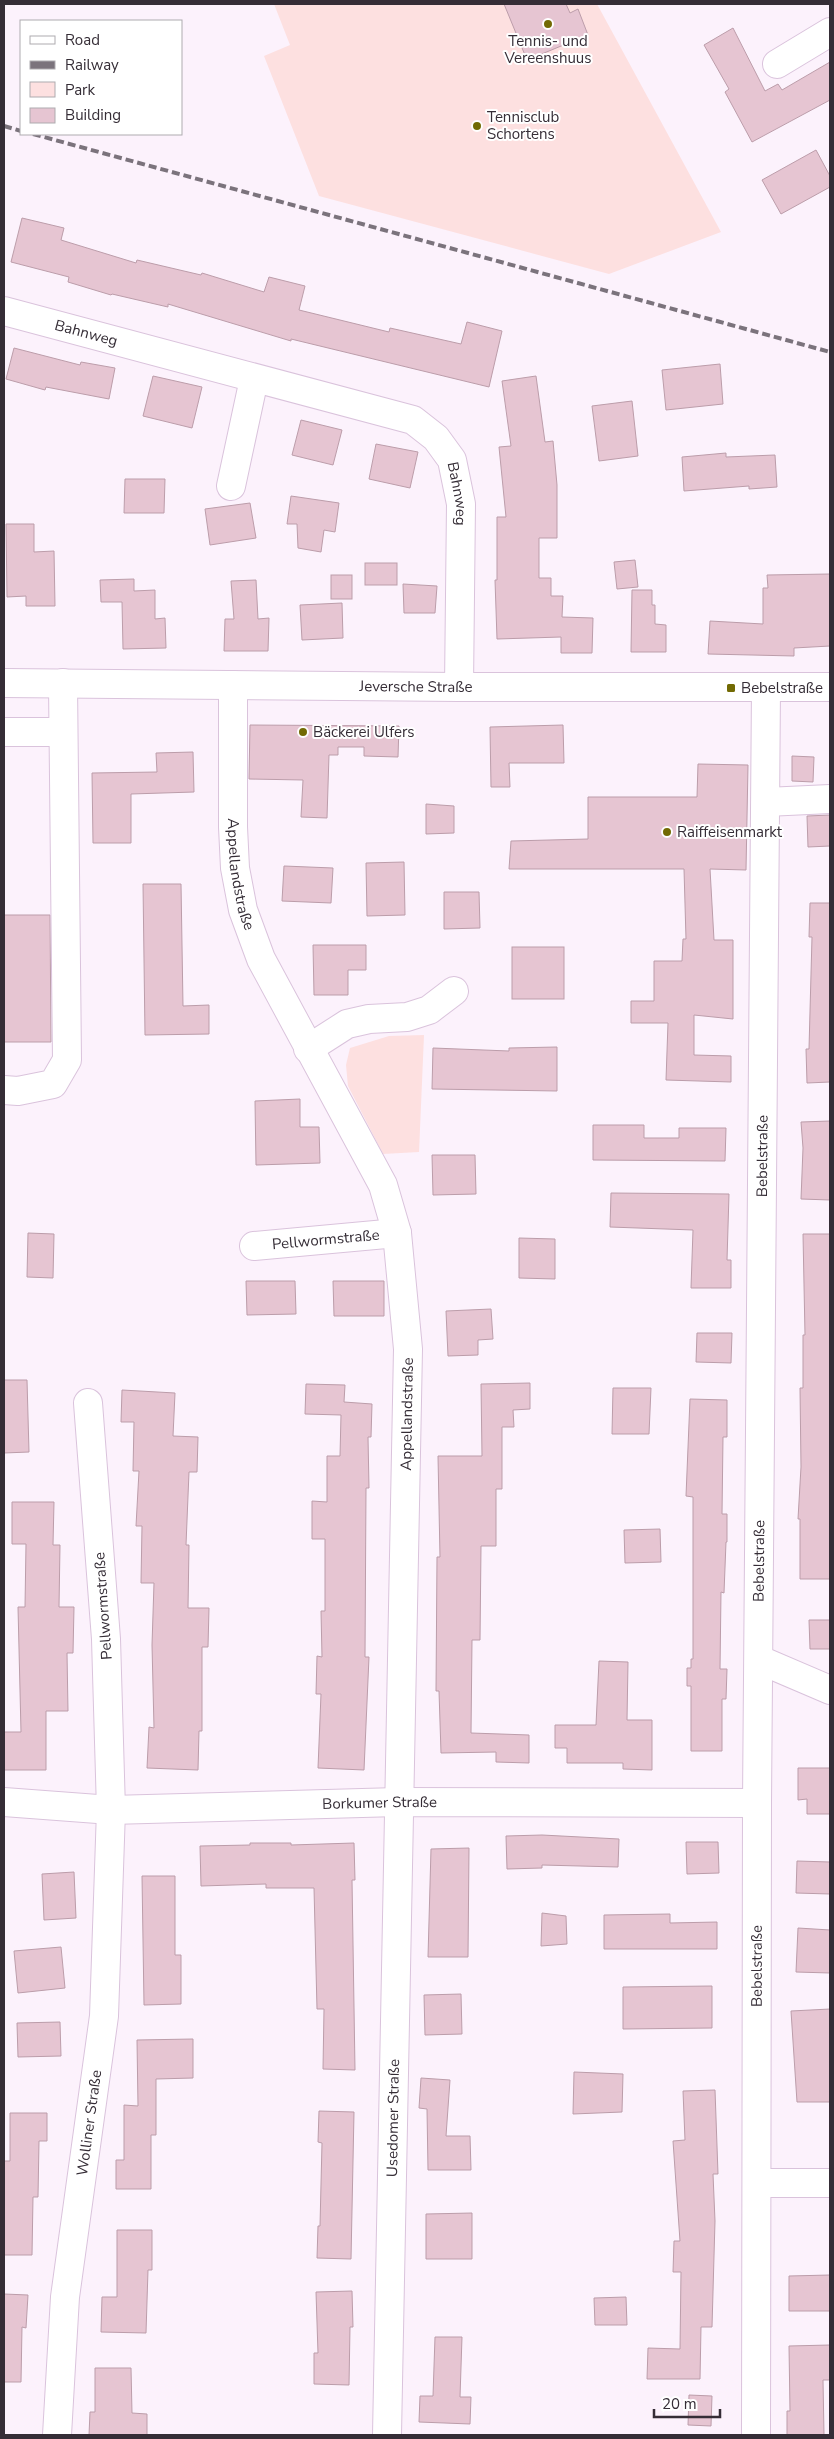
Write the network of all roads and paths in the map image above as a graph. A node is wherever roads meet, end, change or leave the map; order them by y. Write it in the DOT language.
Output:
graph roads {
  1 [pos="830,32"];
  2 [pos="777,64"];
  3 [pos="4,311"];
  4 [pos="254,379"];
  5 [pos="231,486"];
  6 [pos="4,683"];
  7 [pos="63,684"];
  8 [pos="233,685"];
  9 [pos="459,687"];
  10 [pos="830,687"];
  11 [pos="766,688"];
  12 [pos="4,732"];
  13 [pos="63,732"];
  14 [pos="830,799"];
  15 [pos="766,802"];
  16 [pos="454,990"];
  17 [pos="308,1049"];
  18 [pos="4,1090"];
  19 [pos="397,1233"];
  20 [pos="254,1246"];
  21 [pos="88,1404"];
  22 [pos="760,1660"];
  23 [pos="830,1690"];
  24 [pos="4,1802"];
  25 [pos="398,1802"];
  26 [pos="757,1804"];
  27 [pos="110,1810"];
  28 [pos="757,2183"];
  29 [pos="830,2184"];
  30 [pos="57,2435"];
  31 [pos="388,2435"];
  32 [pos="756,2435"];
  1 -- 2 [label="street"];
  3 -- 4 [label="street, Bahnweg"];
  4 -- 5 [label="street"];
  4 -- 9 [label="street, Bahnweg"];
  6 -- 7 [label="street, Jeversche Straße"];
  7 -- 8 [label="street, Jeversche Straße"];
  7 -- 13 [label="street"];
  8 -- 9 [label="street, Jeversche Straße"];
  8 -- 17 [label="street, Appellandstraße"];
  9 -- 11 [label="street, Jeversche Straße"];
  10 -- 11 [label="street, Jeversche Straße"];
  11 -- 15 [label="street, Bebelstraße"];
  12 -- 13 [label="street"];
  13 -- 18 [label="street"];
  14 -- 15 [label="street"];
  15 -- 22 [label="street, Bebelstraße"];
  16 -- 17 [label="street"];
  17 -- 19 [label="street, Appellandstraße"];
  19 -- 20 [label="street, Pellwormstraße"];
  19 -- 25 [label="street, Appellandstraße"];
  21 -- 27 [label="street, Pellwormstraße"];
  22 -- 23 [label="street"];
  22 -- 26 [label="street, Bebelstraße"];
  24 -- 27 [label="street, Borkumer Straße"];
  25 -- 26 [label="street, Borkumer Straße"];
  25 -- 27 [label="street, Borkumer Straße"];
  25 -- 31 [label="street, Usedomer Straße"];
  26 -- 28 [label="street, Bebelstraße"];
  27 -- 30 [label="street, Wolliner Straße"];
  28 -- 29 [label="street"];
  28 -- 32 [label="street, Bebelstraße"];
}
